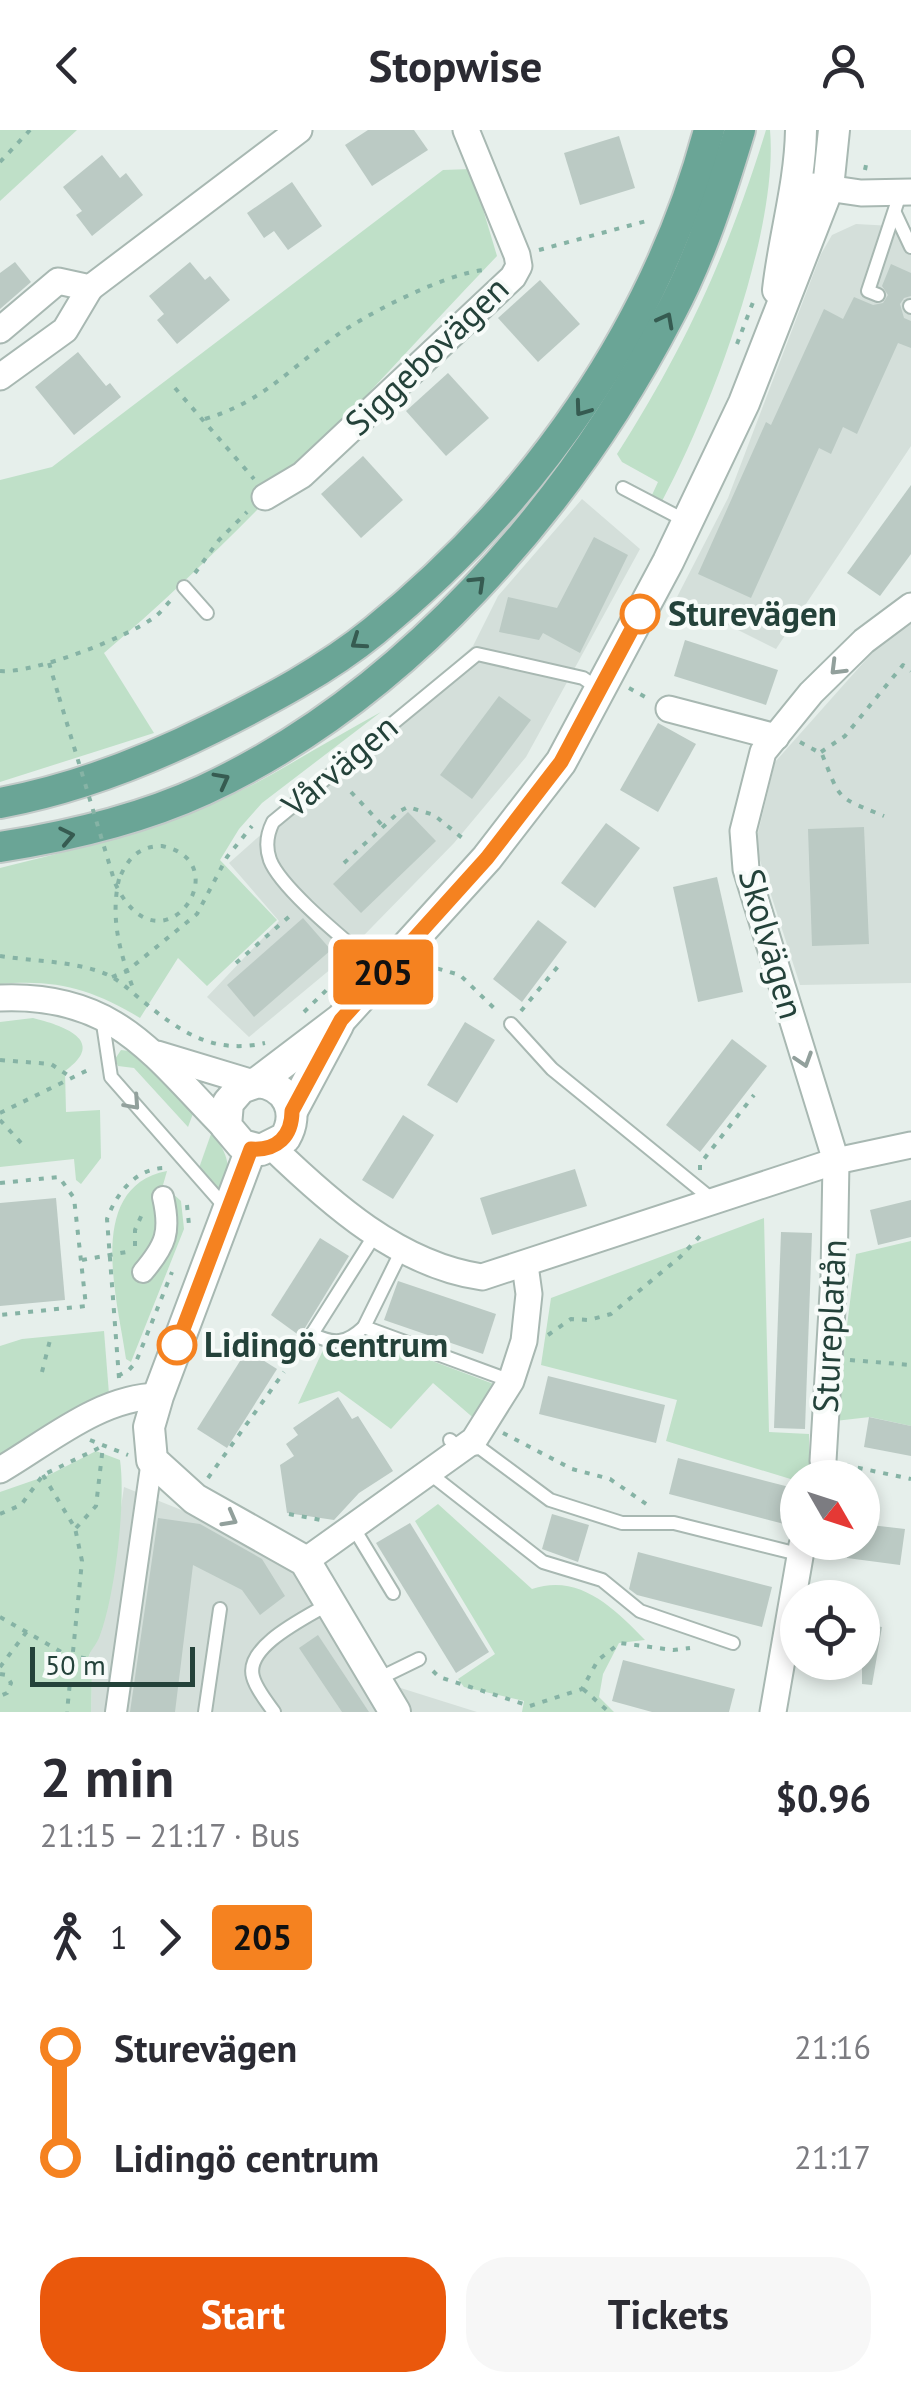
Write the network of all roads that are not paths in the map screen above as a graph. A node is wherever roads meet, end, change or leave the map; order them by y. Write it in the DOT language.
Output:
graph roads {
  1 [pos="299,130"];
  2 [pos="466,130"];
  3 [pos="709,130"];
  4 [pos="740,130"];
  5 [pos="801,130"];
  6 [pos="834,130"];
  7 [pos="798,184"];
  8 [pos="828,188"];
  9 [pos="902,200"];
  10 [pos="911,246"];
  11 [pos="90,288"];
  12 [pos="878,295"];
  13 [pos="774,323"];
  14 [pos="0,330"];
  15 [pos="0,378"];
  16 [pos="623,488"];
  17 [pos="265,497"];
  18 [pos="688,522"];
  19 [pos="184,586"];
  20 [pos="911,606"];
  21 [pos="207,613"];
  22 [pos="592,684"];
  23 [pos="669,709"];
  24 [pos="786,739"];
  25 [pos="0,803"];
  26 [pos="0,847"];
  27 [pos="372,964"];
  28 [pos="0,998"];
  29 [pos="101,1015"];
  30 [pos="341,1020"];
  31 [pos="511,1024"];
  32 [pos="157,1054"];
  33 [pos="255,1083"];
  34 [pos="292,1111"];
  35 [pos="251,1143"];
  36 [pos="911,1145"];
  37 [pos="836,1162"];
  38 [pos="163,1196"];
  39 [pos="709,1205"];
  40 [pos="230,1212"];
  41 [pos="376,1233"];
  42 [pos="402,1250"];
  43 [pos="526,1265"];
  44 [pos="143,1272"];
  45 [pos="364,1327"];
  46 [pos="510,1381"];
  47 [pos="158,1396"];
  48 [pos="456,1445"];
  49 [pos="152,1460"];
  50 [pos="823,1460"];
  51 [pos="0,1470"];
  52 [pos="429,1473"];
  53 [pos="353,1528"];
  54 [pos="780,1545"];
  55 [pos="800,1560"];
  56 [pos="305,1562"];
  57 [pos="393,1593"];
  58 [pos="330,1602"];
  59 [pos="220,1610"];
  60 [pos="734,1642"];
  61 [pos="419,1659"];
  62 [pos="376,1680"];
  63 [pos="116,1712"];
  64 [pos="205,1712"];
  65 [pos="274,1712"];
  66 [pos="395,1712"];
  67 [pos="773,1712"];
  1 -- 11 [label="street"];
  2 -- 17 [label="street, Siggebovägen"];
  3 -- 25 [label="main road, one-way"];
  26 -- 4 [label="main road, one-way"];
  5 -- 7 [label="street"];
  6 -- 8 [label="street"];
  7 -- 8 [label="street"];
  7 -- 13 [label="street"];
  8 -- 9 [label="street"];
  8 -- 13 [label="street"];
  9 -- 10 [label="lane"];
  9 -- 12 [label="lane"];
  11 -- 14 [label="street"];
  11 -- 15 [label="street"];
  13 -- 18 [label="street"];
  16 -- 18 [label="lane"];
  18 -- 22 [label="street"];
  19 -- 21 [label="lane"];
  20 -- 24 [label="street, Skolvägen, one-way"];
  22 -- 27 [label="street"];
  22 -- 27 [label="lane, Vårvägen"];
  23 -- 24 [label="street"];
  24 -- 37 [label="street, Skolvägen, one-way"];
  27 -- 30 [label="street"];
  28 -- 29 [label="street"];
  29 -- 32 [label="street"];
  29 -- 40 [label="lane, one-way"];
  30 -- 33 [label="street"];
  30 -- 34 [label="street"];
  31 -- 39 [label="lane"];
  32 -- 33 [label="street"];
  32 -- 35 [label="street"];
  33 -- 34 [label="street"];
  33 -- 35 [label="street"];
  34 -- 35 [label="street"];
  35 -- 40 [label="street"];
  35 -- 41 [label="street"];
  36 -- 37 [label="street"];
  37 -- 39 [label="street"];
  37 -- 50 [label="street, Stureplatån"];
  38 -- 44 [label="street"];
  39 -- 43 [label="street"];
  40 -- 47 [label="street"];
  41 -- 42 [label="street"];
  41 -- 45 [label="lane"];
  42 -- 43 [label="street"];
  42 -- 45 [label="lane"];
  43 -- 46 [label="street"];
  45 -- 46 [label="lane"];
  46 -- 48 [label="street"];
  47 -- 49 [label="street"];
  47 -- 51 [label="street"];
  48 -- 52 [label="street"];
  48 -- 54 [label="lane"];
  49 -- 56 [label="street, one-way"];
  49 -- 63 [label="street"];
  52 -- 53 [label="street"];
  52 -- 60 [label="lane"];
  53 -- 56 [label="street"];
  53 -- 57 [label="lane"];
  55 -- 67 [label="street"];
  56 -- 58 [label="street"];
  58 -- 62 [label="street"];
  58 -- 65 [label="lane"];
  59 -- 64 [label="lane"];
  61 -- 62 [label="lane"];
  62 -- 66 [label="street"];
}
